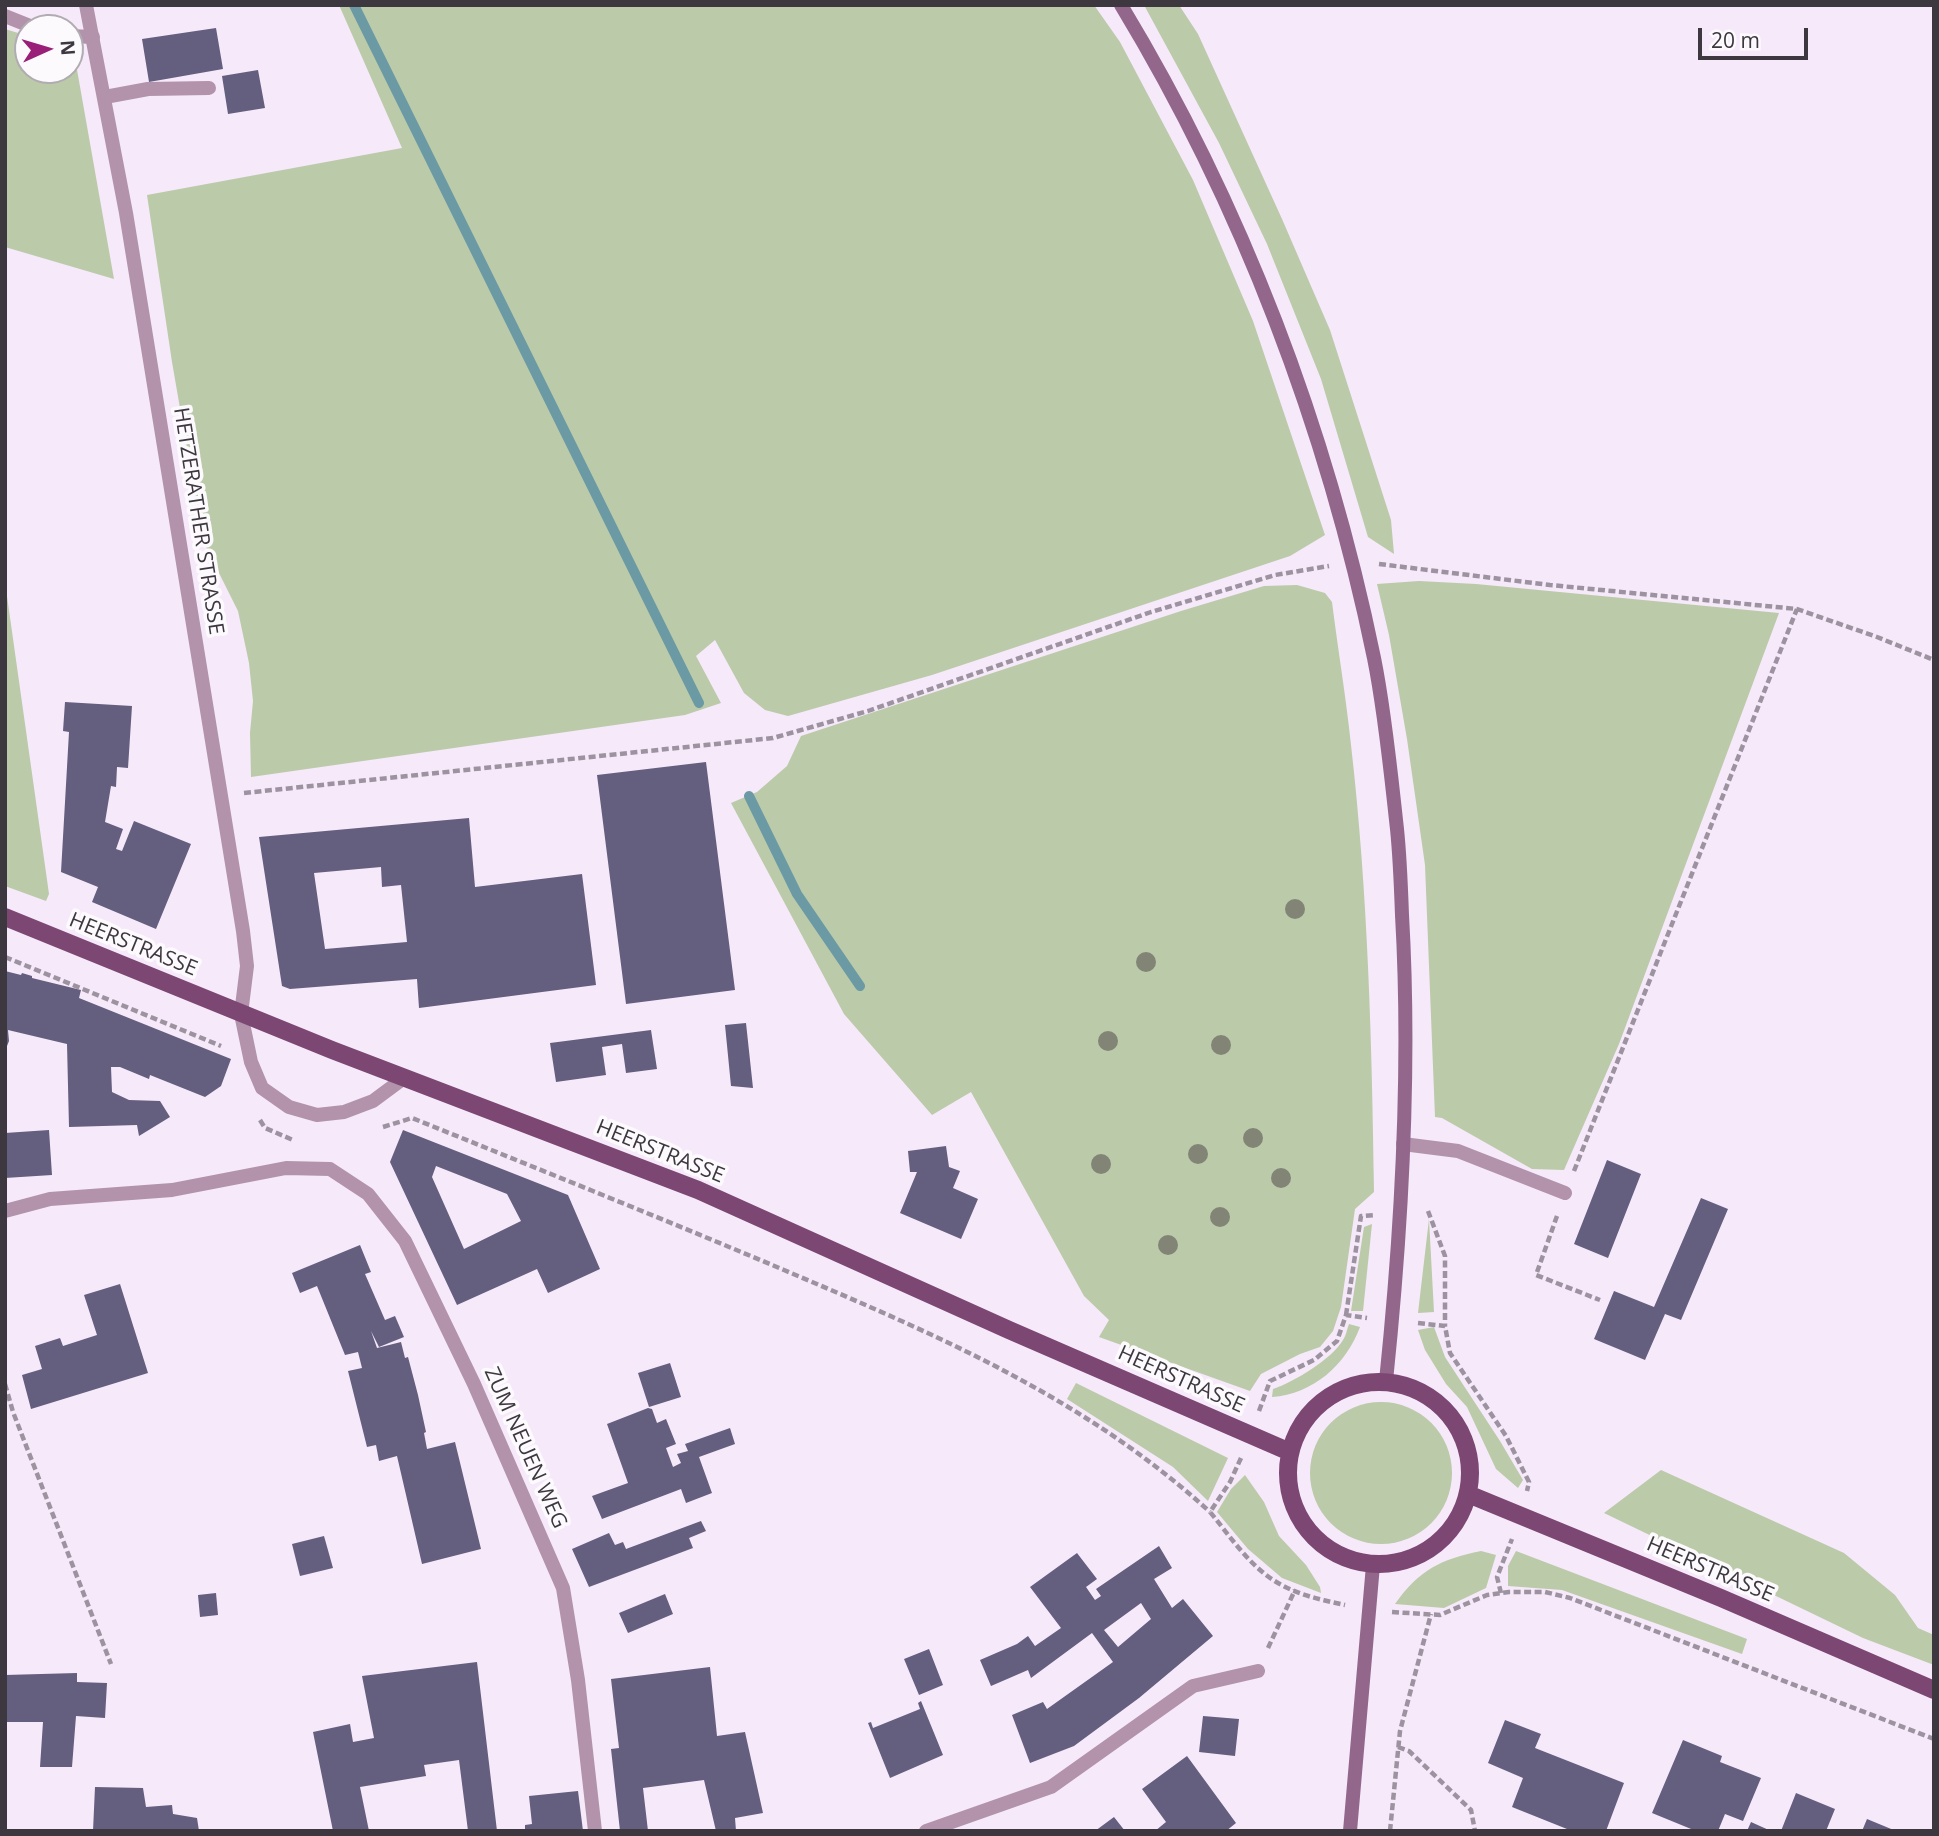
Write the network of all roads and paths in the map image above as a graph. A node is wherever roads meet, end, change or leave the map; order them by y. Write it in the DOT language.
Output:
graph roads {
  1 [pos="86,5"];
  2 [pos="1121,5"];
  3 [pos="84,37"];
  4 [pos="93,37"];
  5 [pos="209,88"];
  6 [pos="105,97"];
  7 [pos="1797,610"];
  8 [pos="773,738"];
  9 [pos="222,795"];
  10 [pos="5,917"];
  11 [pos="5,957"];
  12 [pos="241,1014"];
  13 [pos="224,1047"];
  14 [pos="404,1078"];
  15 [pos="289,1107"];
  16 [pos="258,1116"];
  17 [pos="375,1130"];
  18 [pos="287,1139"];
  19 [pos="297,1141"];
  20 [pos="1403,1144"];
  21 [pos="286,1168"];
  22 [pos="1565,1193"];
  23 [pos="1423,1199"];
  24 [pos="5,1211"];
  25 [pos="1400,1215"];
  26 [pos="1600,1300"];
  27 [pos="1346,1315"];
  28 [pos="1393,1321"];
  29 [pos="1444,1326"];
  30 [pos="1386,1381"];
  31 [pos="5,1384"];
  32 [pos="1250,1435"];
  33 [pos="1290,1452"];
  34 [pos="1468,1494"];
  35 [pos="1210,1511"];
  36 [pos="1520,1517"];
  37 [pos="1373,1565"];
  38 [pos="1295,1590"];
  39 [pos="1501,1593"];
  40 [pos="1368,1610"];
  41 [pos="1431,1614"];
  42 [pos="111,1664"];
  43 [pos="1258,1671"];
  44 [pos="1934,1690"];
  45 [pos="1934,1739"];
  46 [pos="1398,1746"];
  47 [pos="595,1831"];
  48 [pos="926,1831"];
  49 [pos="1350,1831"];
  50 [pos="1390,1831"];
  51 [pos="1475,1831"];
  1 -- 4 [label="street, HETZERATHER STRASSE"];
  2 -- 20 [label="street"];
  3 -- 4 [label="street"];
  4 -- 6 [label="street, HETZERATHER STRASSE"];
  5 -- 6 [label="street"];
  6 -- 9 [label="street, HETZERATHER STRASSE"];
  7 -- 22 [label="path"];
  8 -- 9 [label="path"];
  9 -- 12 [label="street, HETZERATHER STRASSE"];
  10 -- 12 [label="main road, HEERSTRASSE"];
  11 -- 13 [label="path"];
  12 -- 14 [label="main road, HEERSTRASSE"];
  12 -- 15 [label="street, HETZERATHER STRASSE"];
  14 -- 15 [label="street"];
  14 -- 32 [label="main road, HEERSTRASSE"];
  15 -- 18 [label="path"];
  16 -- 18 [label="path"];
  17 -- 35 [label="path"];
  18 -- 19 [label="path"];
  18 -- 21 [label="path"];
  20 -- 22 [label="street"];
  20 -- 25 [label="street"];
  21 -- 24 [label="street, ZUM NEUEN WEG"];
  21 -- 47 [label="street, ZUM NEUEN WEG"];
  22 -- 26 [label="path"];
  23 -- 29 [label="path"];
  25 -- 27 [label="path"];
  25 -- 28 [label="street"];
  27 -- 28 [label="path"];
  27 -- 32 [label="path"];
  28 -- 29 [label="path"];
  28 -- 30 [label="street"];
  29 -- 36 [label="path"];
  30 -- 33 [label="main road"];
  30 -- 34 [label="main road"];
  31 -- 42 [label="path"];
  32 -- 33 [label="main road, HEERSTRASSE"];
  32 -- 35 [label="path"];
  33 -- 37 [label="main road"];
  34 -- 36 [label="main road, HEERSTRASSE"];
  34 -- 37 [label="main road"];
  35 -- 38 [label="path"];
  36 -- 39 [label="path"];
  36 -- 44 [label="main road, HEERSTRASSE"];
  37 -- 40 [label="street"];
  38 -- 40 [label="path"];
  38 -- 43 [label="path"];
  39 -- 41 [label="path"];
  39 -- 45 [label="path"];
  40 -- 41 [label="path"];
  40 -- 49 [label="street"];
  41 -- 46 [label="path"];
  43 -- 48 [label="street"];
  46 -- 50 [label="path"];
  46 -- 51 [label="path"];
}
